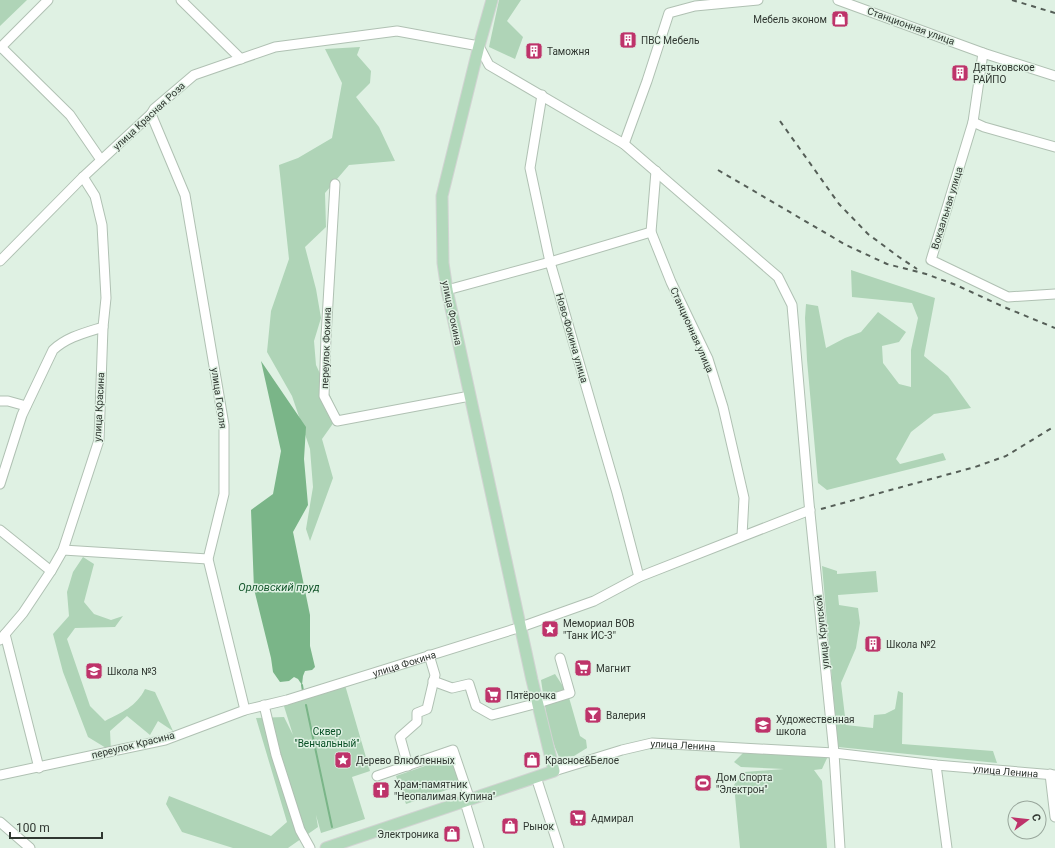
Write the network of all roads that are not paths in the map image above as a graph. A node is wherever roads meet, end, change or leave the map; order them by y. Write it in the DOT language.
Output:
graph roads {
  1 [pos="48,0"];
  2 [pos="181,0"];
  3 [pos="492,0"];
  4 [pos="758,0"];
  5 [pos="838,0"];
  6 [pos="479,46"];
  7 [pos="0,48"];
  8 [pos="984,53"];
  9 [pos="241,59"];
  10 [pos="1055,76"];
  11 [pos="542,95"];
  12 [pos="151,114"];
  13 [pos="973,122"];
  14 [pos="624,144"];
  15 [pos="1055,147"];
  16 [pos="101,160"];
  17 [pos="656,171"];
  18 [pos="83,177"];
  19 [pos="335,184"];
  20 [pos="651,232"];
  21 [pos="0,261"];
  22 [pos="550,262"];
  23 [pos="447,290"];
  24 [pos="1055,294"];
  25 [pos="102,327"];
  26 [pos="470,396"];
  27 [pos="0,401"];
  28 [pos="26,406"];
  29 [pos="0,484"];
  30 [pos="810,510"];
  31 [pos="0,530"];
  32 [pos="742,536"];
  33 [pos="63,550"];
  34 [pos="208,559"];
  35 [pos="51,571"];
  36 [pos="639,577"];
  37 [pos="521,627"];
  38 [pos="2,637"];
  39 [pos="429,655"];
  40 [pos="560,658"];
  41 [pos="433,681"];
  42 [pos="287,700"];
  43 [pos="538,703"];
  44 [pos="264,705"];
  45 [pos="245,710"];
  46 [pos="834,753"];
  47 [pos="936,765"];
  48 [pos="408,766"];
  49 [pos="39,768"];
  50 [pos="554,771"];
  51 [pos="1052,774"];
  52 [pos="0,775"];
  53 [pos="377,776"];
  54 [pos="536,777"];
  55 [pos="467,801"];
  56 [pos="1055,817"];
  57 [pos="0,822"];
  58 [pos="329,847"];
  59 [pos="30,848"];
  60 [pos="310,848"];
  61 [pos="479,848"];
  62 [pos="559,848"];
  63 [pos="840,848"];
  64 [pos="947,848"];
  1 -- 7 [label="street"];
  2 -- 9 [label="street"];
  3 -- 6 [label="main road, улица Фокина"];
  4 -- 14 [label="street"];
  5 -- 8 [label="street, Станционная улица"];
  6 -- 9 [label="street, улица Красная Роза"];
  6 -- 11 [label="street"];
  6 -- 23 [label="main road, улица Фокина"];
  7 -- 16 [label="street"];
  8 -- 10 [label="street"];
  8 -- 13 [label="street, Вокзальная улица"];
  9 -- 12 [label="street, улица Красная Роза"];
  11 -- 14 [label="street"];
  11 -- 22 [label="street, Ново-Фокина улица"];
  12 -- 16 [label="street, улица Красная Роза"];
  12 -- 34 [label="street, улица Гоголя"];
  13 -- 15 [label="street"];
  13 -- 24 [label="street, Вокзальная улица"];
  14 -- 17 [label="street"];
  16 -- 18 [label="street, улица Красная Роза"];
  17 -- 20 [label="street, Станционная улица"];
  17 -- 30 [label="street, улица Крупской"];
  18 -- 21 [label="street, улица Красная Роза"];
  18 -- 25 [label="street, улица Красина"];
  19 -- 26 [label="street, переулок Фокина"];
  20 -- 22 [label="street"];
  20 -- 32 [label="street, Станционная улица"];
  22 -- 23 [label="street"];
  22 -- 36 [label="street, Ново-Фокина улица"];
  23 -- 26 [label="main road, улица Фокина"];
  25 -- 28 [label="street"];
  25 -- 33 [label="street, улица Красина"];
  26 -- 37 [label="main road, улица Фокина"];
  27 -- 28 [label="street"];
  28 -- 29 [label="street"];
  30 -- 32 [label="street"];
  30 -- 46 [label="street, улица Крупской"];
  31 -- 35 [label="street"];
  32 -- 36 [label="street"];
  33 -- 34 [label="street"];
  33 -- 35 [label="street, улица Красина"];
  34 -- 45 [label="street, улица Гоголя"];
  35 -- 38 [label="street, улица Красина"];
  36 -- 37 [label="street"];
  37 -- 39 [label="street, улица Фокина"];
  37 -- 43 [label="main road, улица Фокина"];
  38 -- 49 [label="street"];
  39 -- 41 [label="street"];
  39 -- 42 [label="street, улица Фокина"];
  40 -- 43 [label="street"];
  41 -- 43 [label="street"];
  41 -- 48 [label="street"];
  42 -- 44 [label="street, переулок Красина"];
  43 -- 50 [label="main road, улица Фокина"];
  44 -- 45 [label="street, переулок Красина"];
  44 -- 60 [label="street"];
  45 -- 49 [label="street, переулок Красина"];
  46 -- 47 [label="street, улица Ленина"];
  46 -- 50 [label="street, улица Ленина"];
  46 -- 63 [label="street, улица Крупской"];
  47 -- 51 [label="street, улица Ленина"];
  47 -- 64 [label="street"];
  48 -- 53 [label="street"];
  48 -- 55 [label="street"];
  49 -- 52 [label="street, переулок Красина"];
  50 -- 54 [label="main road, улица Ленина"];
  51 -- 56 [label="street"];
  54 -- 55 [label="main road, улица Ленина"];
  54 -- 62 [label="street"];
  55 -- 58 [label="main road, улица Ленина"];
  55 -- 61 [label="street"];
  57 -- 59 [label="street"];
}
